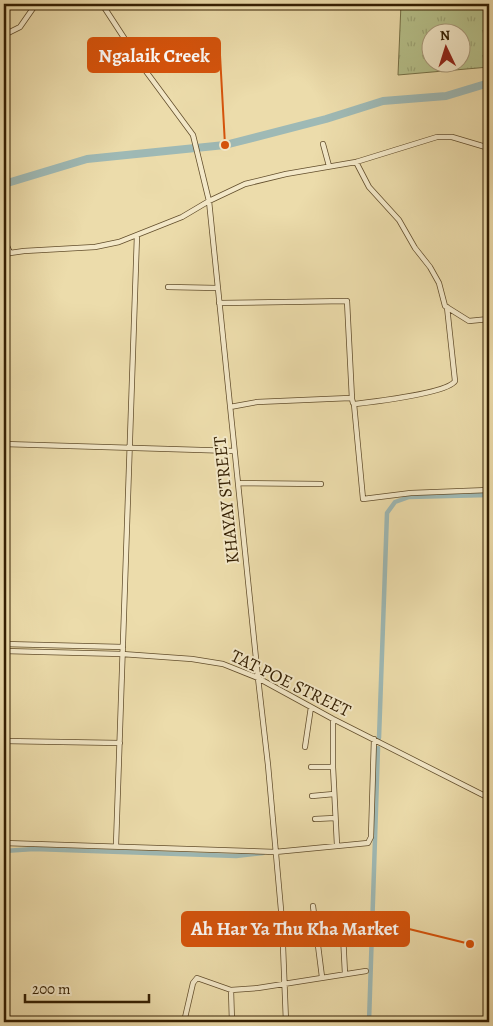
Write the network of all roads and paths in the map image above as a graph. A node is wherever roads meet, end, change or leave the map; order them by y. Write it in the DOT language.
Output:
graph roads {
  1 [pos="36,4"];
  2 [pos="102,4"];
  3 [pos="4,35"];
  4 [pos="323,144"];
  5 [pos="489,148"];
  6 [pos="356,162"];
  7 [pos="329,166"];
  8 [pos="209,201"];
  9 [pos="137,235"];
  10 [pos="4,239"];
  11 [pos="7,255"];
  12 [pos="168,287"];
  13 [pos="217,288"];
  14 [pos="4,299"];
  15 [pos="219,303"];
  16 [pos="447,307"];
  17 [pos="489,319"];
  18 [pos="353,401"];
  19 [pos="230,407"];
  20 [pos="4,444"];
  21 [pos="130,448"];
  22 [pos="234,451"];
  23 [pos="238,483"];
  24 [pos="322,484"];
  25 [pos="489,490"];
  26 [pos="4,644"];
  27 [pos="123,647"];
  28 [pos="4,652"];
  29 [pos="122,654"];
  30 [pos="258,678"];
  31 [pos="311,707"];
  32 [pos="333,719"];
  33 [pos="374,739"];
  34 [pos="4,741"];
  35 [pos="120,743"];
  36 [pos="305,747"];
  37 [pos="311,767"];
  38 [pos="333,767"];
  39 [pos="334,794"];
  40 [pos="312,796"];
  41 [pos="489,798"];
  42 [pos="335,818"];
  43 [pos="316,819"];
  44 [pos="4,843"];
  45 [pos="337,845"];
  46 [pos="116,846"];
  47 [pos="275,852"];
  48 [pos="313,906"];
  49 [pos="342,915"];
  50 [pos="342,928"];
  51 [pos="316,930"];
  52 [pos="366,971"];
  53 [pos="346,974"];
  54 [pos="322,977"];
  55 [pos="285,983"];
  56 [pos="231,990"];
  57 [pos="184,1022"];
  58 [pos="232,1022"];
  59 [pos="286,1022"];
  1 -- 3 [label="street"];
  2 -- 8 [label="street, KHAYAY STREET"];
  4 -- 7 [label="street"];
  5 -- 6 [label="street"];
  6 -- 7 [label="street"];
  6 -- 16 [label="street"];
  7 -- 8 [label="street"];
  8 -- 9 [label="street"];
  8 -- 13 [label="street, KHAYAY STREET"];
  9 -- 11 [label="street"];
  9 -- 21 [label="street"];
  10 -- 11 [label="street"];
  11 -- 14 [label="street"];
  12 -- 13 [label="street"];
  13 -- 15 [label="street, KHAYAY STREET"];
  15 -- 18 [label="street"];
  15 -- 19 [label="street, KHAYAY STREET"];
  16 -- 17 [label="street"];
  16 -- 18 [label="street"];
  18 -- 19 [label="street"];
  18 -- 25 [label="street"];
  19 -- 22 [label="street, KHAYAY STREET"];
  20 -- 21 [label="street"];
  21 -- 22 [label="street"];
  21 -- 27 [label="street"];
  22 -- 23 [label="street, KHAYAY STREET"];
  23 -- 24 [label="street"];
  23 -- 30 [label="street, KHAYAY STREET"];
  26 -- 27 [label="street"];
  27 -- 29 [label="street"];
  28 -- 29 [label="street, TAT POE STREET"];
  29 -- 30 [label="street, TAT POE STREET"];
  29 -- 35 [label="street"];
  30 -- 31 [label="street, TAT POE STREET"];
  30 -- 47 [label="street, KHAYAY STREET"];
  31 -- 32 [label="street, TAT POE STREET"];
  31 -- 36 [label="street"];
  32 -- 33 [label="street, TAT POE STREET"];
  32 -- 38 [label="street"];
  33 -- 41 [label="street, TAT POE STREET"];
  33 -- 45 [label="street"];
  34 -- 35 [label="street"];
  35 -- 46 [label="street"];
  37 -- 38 [label="street"];
  38 -- 39 [label="street"];
  39 -- 40 [label="street"];
  39 -- 42 [label="street"];
  42 -- 43 [label="street"];
  42 -- 45 [label="street"];
  44 -- 46 [label="street"];
  45 -- 47 [label="street"];
  46 -- 47 [label="street"];
  47 -- 55 [label="street, KHAYAY STREET"];
  48 -- 51 [label="street"];
  49 -- 50 [label="street"];
  50 -- 51 [label="street"];
  50 -- 53 [label="street"];
  51 -- 54 [label="street"];
  52 -- 53 [label="street"];
  53 -- 54 [label="street"];
  54 -- 55 [label="street"];
  55 -- 56 [label="street"];
  55 -- 59 [label="street, KHAYAY STREET"];
  56 -- 57 [label="street"];
  56 -- 58 [label="street"];
}
